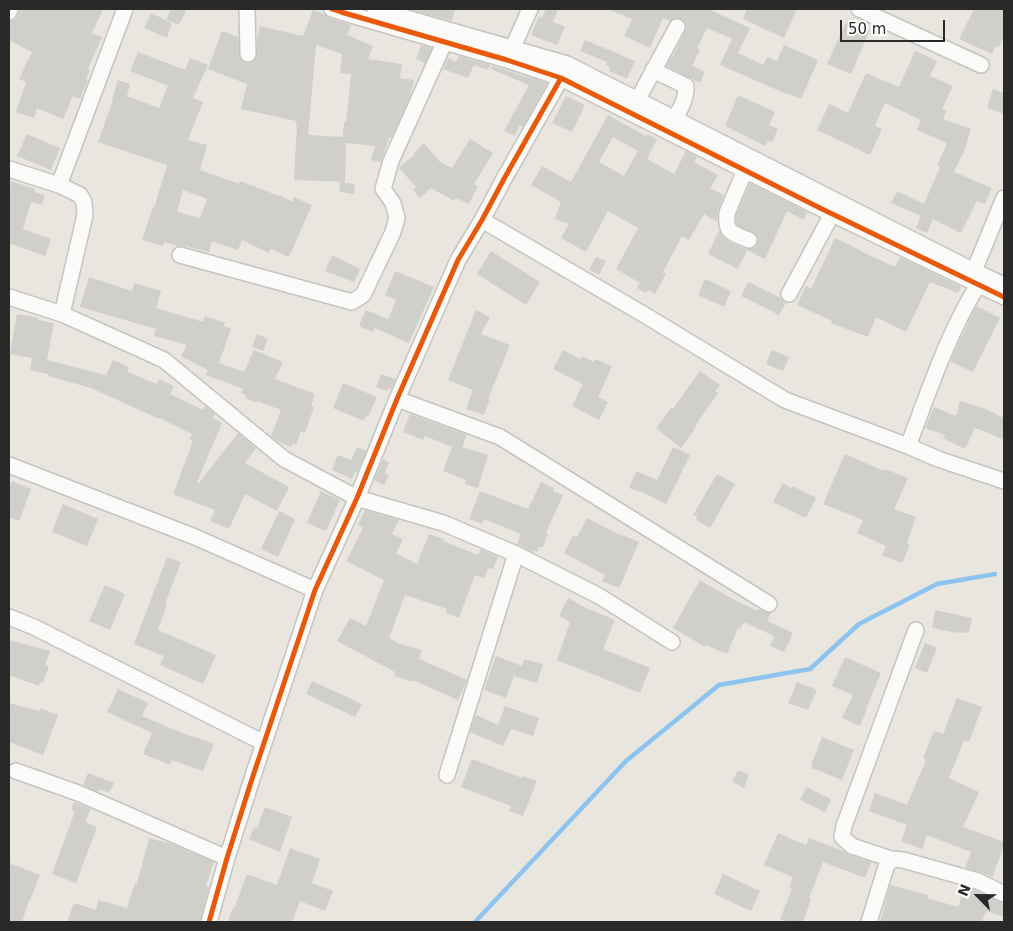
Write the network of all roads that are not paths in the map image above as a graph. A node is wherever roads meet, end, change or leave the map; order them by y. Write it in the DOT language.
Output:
graph roads {
  1 [pos="125,9"];
  2 [pos="247,9"];
  3 [pos="332,9"];
  4 [pos="376,9"];
  5 [pos="530,9"];
  6 [pos="859,9"];
  7 [pos="676,27"];
  8 [pos="444,41"];
  9 [pos="513,47"];
  10 [pos="248,54"];
  11 [pos="981,65"];
  12 [pos="653,70"];
  13 [pos="561,78"];
  14 [pos="638,99"];
  15 [pos="671,125"];
  16 [pos="9,168"];
  17 [pos="745,170"];
  18 [pos="59,185"];
  19 [pos="1004,198"];
  20 [pos="832,214"];
  21 [pos="482,220"];
  22 [pos="749,240"];
  23 [pos="180,255"];
  24 [pos="976,278"];
  25 [pos="1004,285"];
  26 [pos="789,294"];
  27 [pos="9,297"];
  28 [pos="1004,297"];
  29 [pos="62,314"];
  30 [pos="397,399"];
  31 [pos="908,446"];
  32 [pos="9,465"];
  33 [pos="1004,481"];
  34 [pos="357,498"];
  35 [pos="516,554"];
  36 [pos="316,590"];
  37 [pos="769,604"];
  38 [pos="9,617"];
  39 [pos="916,630"];
  40 [pos="672,642"];
  41 [pos="264,743"];
  42 [pos="16,771"];
  43 [pos="447,775"];
  44 [pos="226,858"];
  45 [pos="891,859"];
  46 [pos="1004,894"];
  47 [pos="209,922"];
  48 [pos="869,922"];
  1 -- 18 [label="street"];
  2 -- 10 [label="street"];
  3 -- 8 [label="street"];
  4 -- 9 [label="street"];
  5 -- 9 [label="street"];
  6 -- 11 [label="street"];
  7 -- 12 [label="street"];
  8 -- 13 [label="street"];
  8 -- 23 [label="street"];
  9 -- 14 [label="street"];
  12 -- 14 [label="street"];
  12 -- 15 [label="street"];
  13 -- 15 [label="street"];
  13 -- 21 [label="street"];
  14 -- 15 [label="street"];
  15 -- 17 [label="street"];
  15 -- 24 [label="street"];
  16 -- 18 [label="street"];
  17 -- 20 [label="street"];
  17 -- 22 [label="street"];
  18 -- 29 [label="street"];
  19 -- 24 [label="street"];
  20 -- 24 [label="street"];
  20 -- 26 [label="street"];
  21 -- 30 [label="street"];
  21 -- 31 [label="street"];
  24 -- 25 [label="street"];
  24 -- 28 [label="street"];
  24 -- 31 [label="street"];
  27 -- 29 [label="street"];
  29 -- 34 [label="street"];
  30 -- 34 [label="street"];
  30 -- 37 [label="street"];
  31 -- 33 [label="street"];
  32 -- 36 [label="street"];
  34 -- 35 [label="street"];
  34 -- 36 [label="street"];
  35 -- 40 [label="street"];
  35 -- 43 [label="street"];
  36 -- 41 [label="street"];
  38 -- 41 [label="street"];
  39 -- 45 [label="street"];
  41 -- 44 [label="street"];
  42 -- 44 [label="street"];
  44 -- 47 [label="street"];
  45 -- 46 [label="street"];
  45 -- 48 [label="street"];
}
